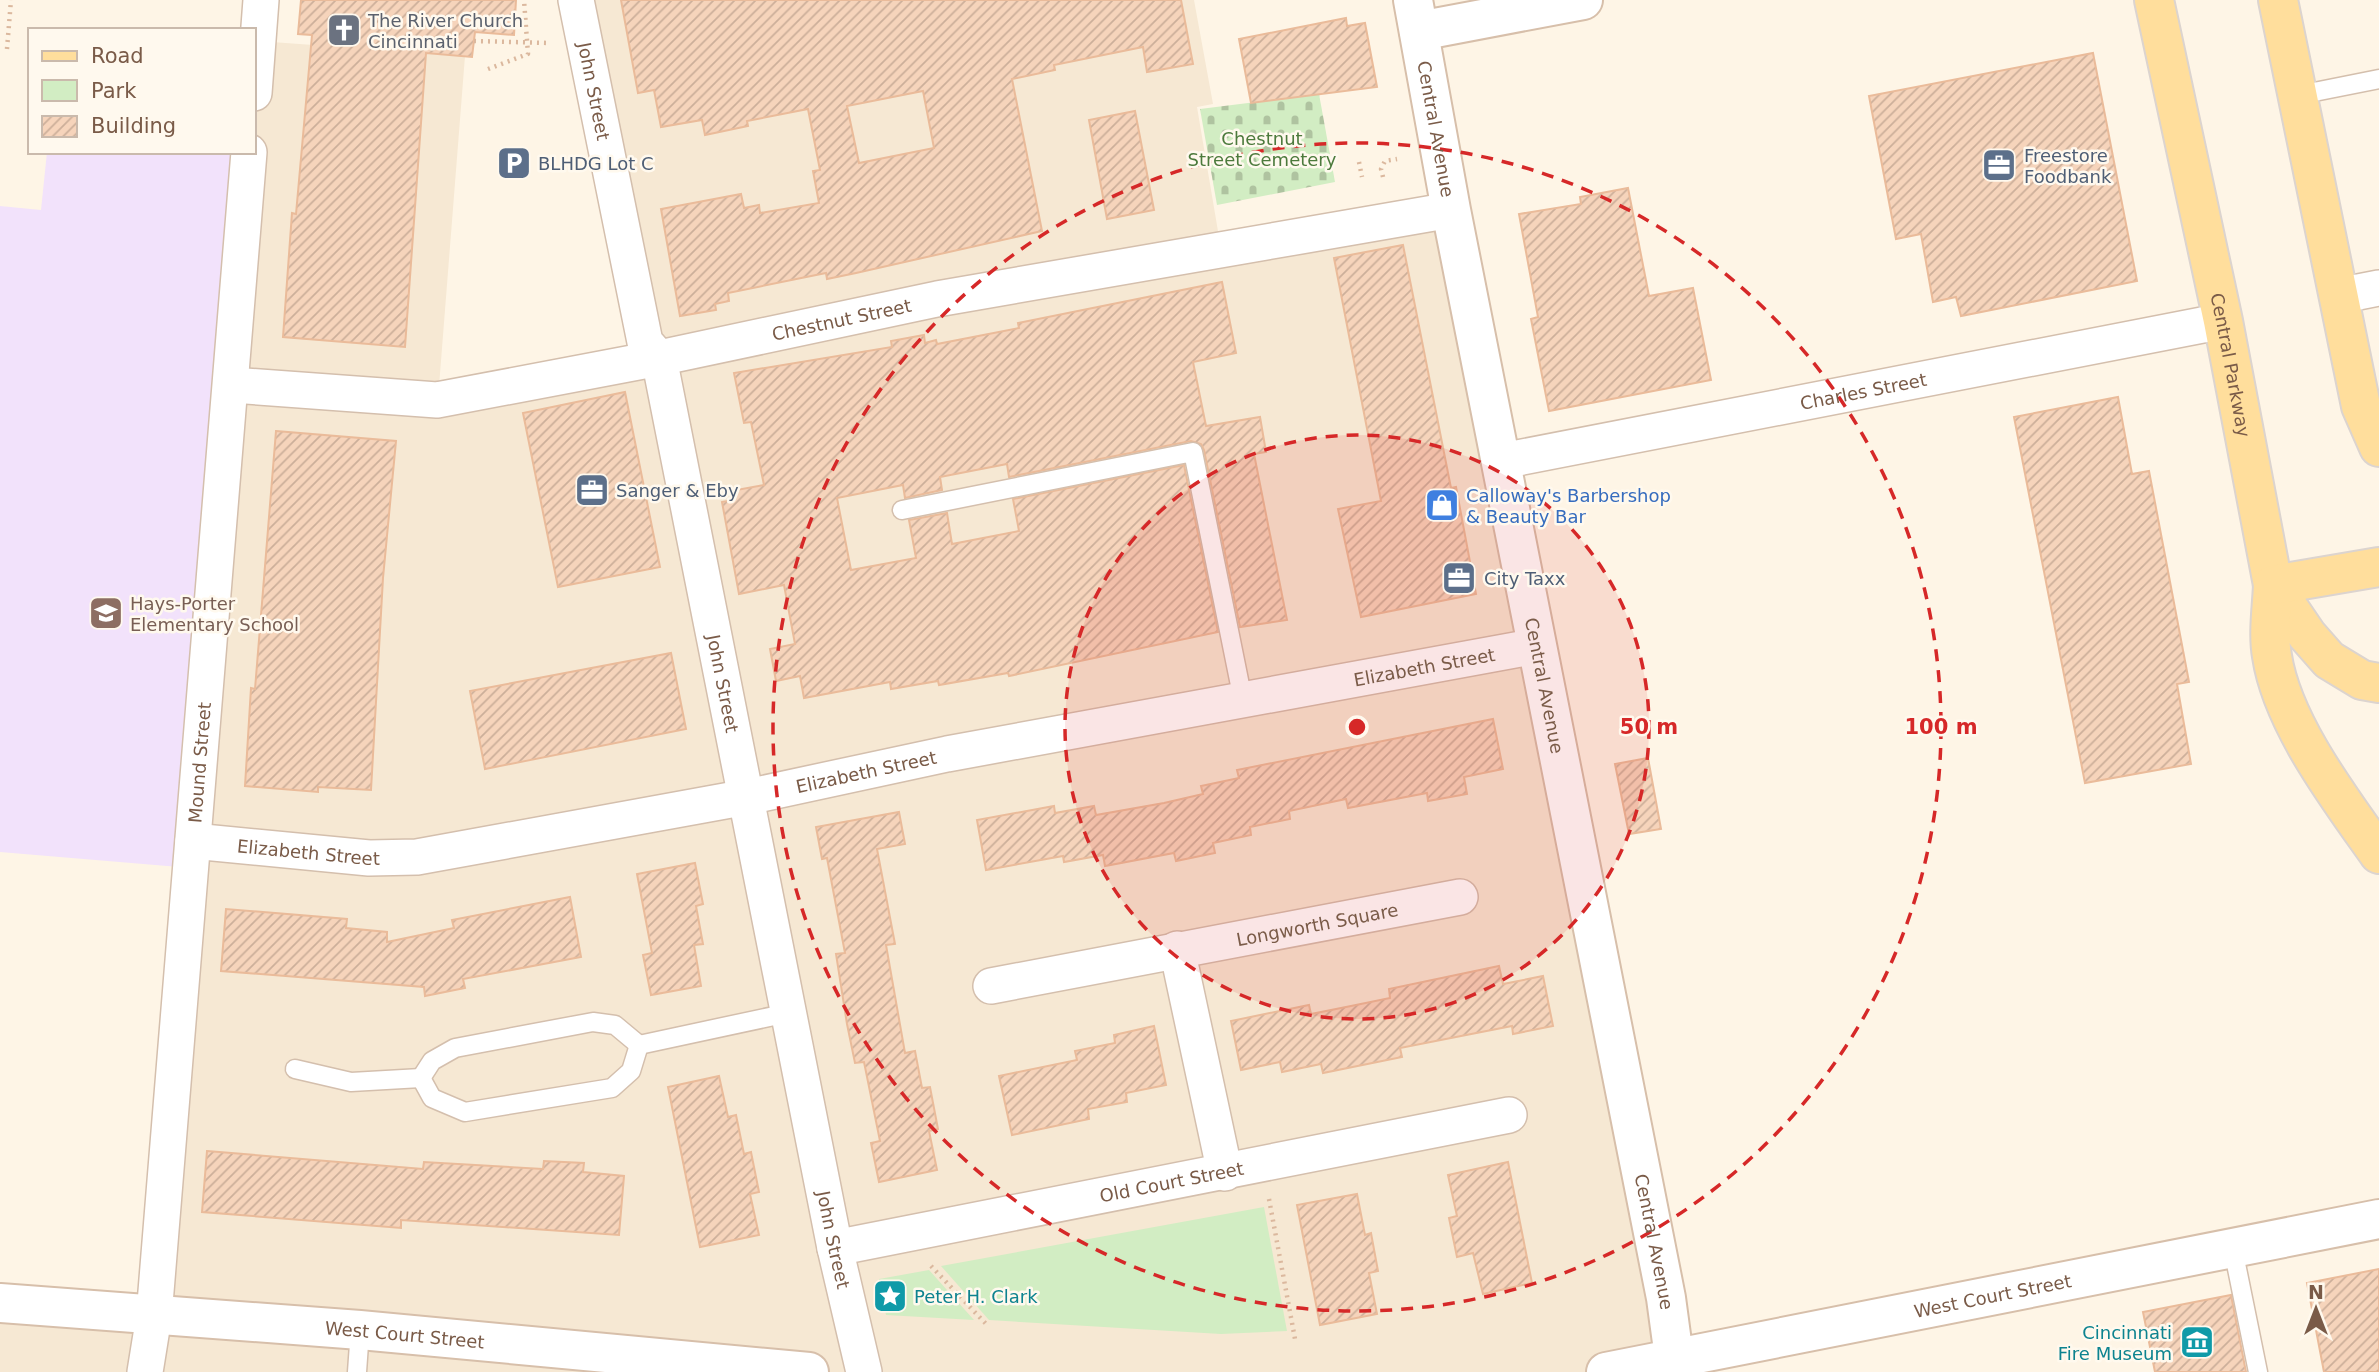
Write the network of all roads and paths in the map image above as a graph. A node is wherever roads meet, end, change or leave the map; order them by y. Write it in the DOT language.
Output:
graph roads {
  1 [pos="11,0"];
  2 [pos="261,0"];
  3 [pos="524,0"];
  4 [pos="576,0"];
  5 [pos="1583,0"];
  6 [pos="2154,0"];
  7 [pos="2278,0"];
  8 [pos="1416,15"];
  9 [pos="474,41"];
  10 [pos="529,43"];
  11 [pos="550,43"];
  12 [pos="7,49"];
  13 [pos="256,66"];
  14 [pos="488,69"];
  15 [pos="2379,79"];
  16 [pos="2299,95"];
  17 [pos="250,154"];
  18 [pos="1397,159"];
  19 [pos="1359,162"];
  20 [pos="1362,177"];
  21 [pos="1383,177"];
  22 [pos="1451,211"];
  23 [pos="2379,288"];
  24 [pos="2338,296"];
  25 [pos="2223,321"];
  26 [pos="659,358"];
  27 [pos="232,385"];
  28 [pos="2379,447"];
  29 [pos="1502,461"];
  30 [pos="902,510"];
  31 [pos="2379,567"];
  32 [pos="2273,585"];
  33 [pos="1537,646"];
  34 [pos="2379,683"];
  35 [pos="1243,700"];
  36 [pos="747,797"];
  37 [pos="193,841"];
  38 [pos="2379,854"];
  39 [pos="1460,897"];
  40 [pos="1177,949"];
  41 [pos="991,986"];
  42 [pos="788,1013"];
  43 [pos="639,1045"];
  44 [pos="295,1069"];
  45 [pos="421,1078"];
  46 [pos="1509,1115"];
  47 [pos="1225,1173"];
  48 [pos="1269,1198"];
  49 [pos="2379,1219"];
  50 [pos="835,1248"];
  51 [pos="2234,1249"];
  52 [pos="931,1265"];
  53 [pos="0,1303"];
  54 [pos="154,1316"];
  55 [pos="988,1326"];
  56 [pos="360,1330"];
  57 [pos="1294,1339"];
  58 [pos="572,1360"];
  59 [pos="676,1365"];
  60 [pos="1675,1366"];
  61 [pos="1615,1371"];
  62 [pos="145,1372"];
  63 [pos="356,1372"];
  64 [pos="809,1372"];
  65 [pos="864,1372"];
  66 [pos="2258,1372"];
  1 -- 12 [label="path"];
  2 -- 13 [label="street"];
  3 -- 10 [label="path"];
  4 -- 26 [label="street, John Street"];
  5 -- 8 [label="street"];
  6 -- 25 [label="main road, Central Parkway"];
  7 -- 16 [label="main road"];
  8 -- 22 [label="street, Central Avenue"];
  9 -- 10 [label="path"];
  10 -- 11 [label="path"];
  10 -- 14 [label="path"];
  15 -- 16 [label="lane"];
  16 -- 24 [label="main road"];
  17 -- 27 [label="street, Mound Street"];
  18 -- 21 [label="path"];
  19 -- 20 [label="path"];
  22 -- 26 [label="street, Chestnut Street"];
  22 -- 29 [label="street, Central Avenue"];
  23 -- 24 [label="street"];
  24 -- 28 [label="main road"];
  25 -- 29 [label="street, Charles Street"];
  25 -- 32 [label="main road, Central Parkway"];
  26 -- 27 [label="street, Chestnut Street"];
  26 -- 36 [label="street, John Street"];
  27 -- 37 [label="street, Mound Street"];
  29 -- 33 [label="street, Central Avenue"];
  30 -- 35 [label="lane"];
  31 -- 32 [label="main road"];
  32 -- 34 [label="main road, Central Parkway"];
  32 -- 38 [label="main road"];
  33 -- 35 [label="street, Elizabeth Street"];
  33 -- 60 [label="street, Central Avenue"];
  35 -- 36 [label="street, Elizabeth Street"];
  36 -- 37 [label="street, Elizabeth Street"];
  36 -- 42 [label="street, John Street"];
  37 -- 54 [label="street, Mound Street"];
  39 -- 40 [label="street, Longworth Square"];
  40 -- 41 [label="street, Longworth Square"];
  40 -- 47 [label="street"];
  42 -- 43 [label="lane"];
  42 -- 50 [label="street, John Street"];
  43 -- 45 [label="lane"];
  43 -- 45 [label="lane"];
  44 -- 45 [label="lane"];
  46 -- 47 [label="street, Old Court Street"];
  47 -- 50 [label="street, Old Court Street"];
  48 -- 57 [label="path"];
  49 -- 51 [label="street, West Court Street"];
  50 -- 65 [label="street, John Street"];
  51 -- 60 [label="street, West Court Street"];
  51 -- 66 [label="lane"];
  52 -- 55 [label="path"];
  53 -- 54 [label="street, West Court Street"];
  54 -- 56 [label="street, West Court Street"];
  54 -- 62 [label="street, Mound Street"];
  56 -- 58 [label="street, West Court Street"];
  56 -- 63 [label="lane"];
  58 -- 59 [label="street, West Court Street"];
  59 -- 64 [label="street, West Court Street"];
  60 -- 61 [label="street, West Court Street"];
}
